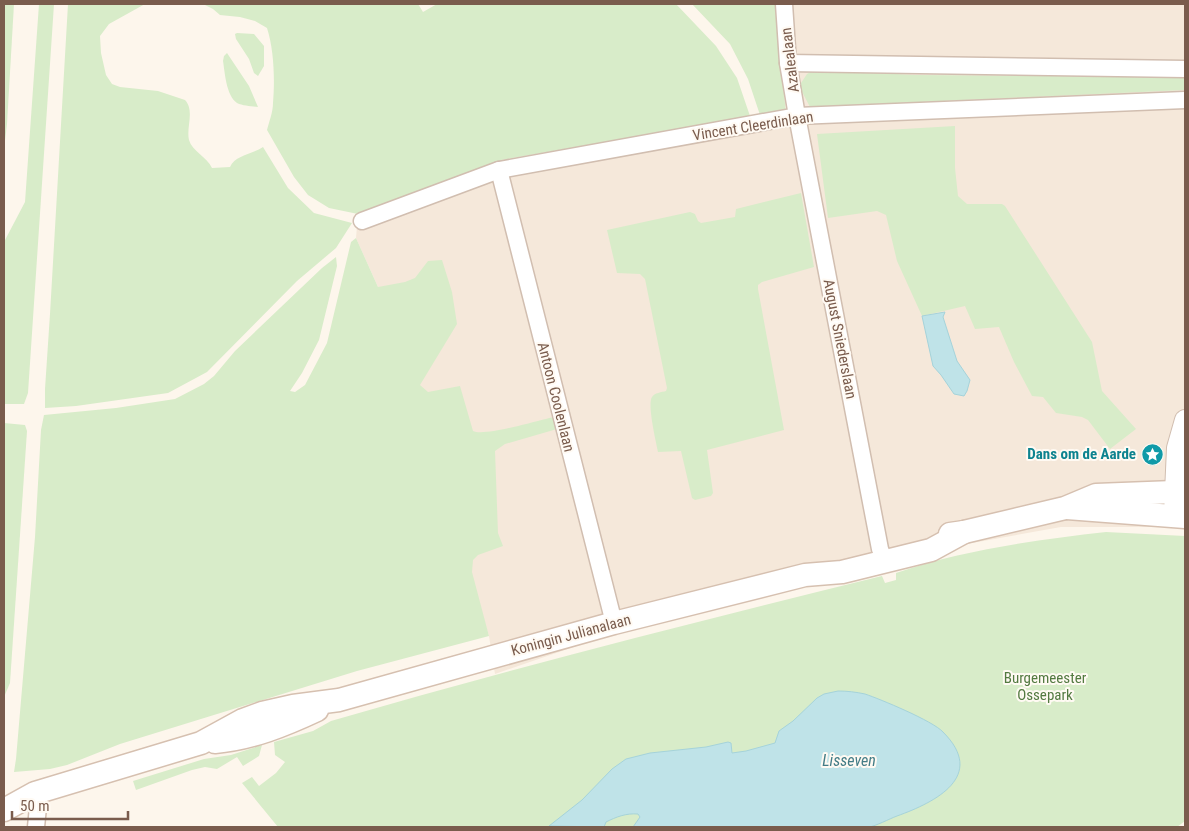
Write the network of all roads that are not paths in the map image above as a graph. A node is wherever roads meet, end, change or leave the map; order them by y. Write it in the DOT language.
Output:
graph roads {
  1 [pos="784,4"];
  2 [pos="788,63"];
  3 [pos="1185,69"];
  4 [pos="1185,100"];
  5 [pos="797,116"];
  6 [pos="499,170"];
  7 [pos="362,221"];
  8 [pos="1185,420"];
  9 [pos="1180,493"];
  10 [pos="1066,508"];
  11 [pos="1179,516"];
  12 [pos="883,555"];
  13 [pos="614,623"];
  14 [pos="4,792"];
  15 [pos="35,793"];
  16 [pos="4,810"];
  17 [pos="36,827"];
  1 -- 2 [label="street, Azalealaan"];
  2 -- 3 [label="street"];
  2 -- 5 [label="street, Azalealaan"];
  4 -- 5 [label="street, Vincent Cleerdinlaan"];
  5 -- 6 [label="street, Vincent Cleerdinlaan"];
  5 -- 12 [label="street, August Sniederslaan"];
  6 -- 7 [label="street, Vincent Cleerdinlaan"];
  6 -- 13 [label="street, Antoon Coolenlaan"];
  8 -- 9 [label="street"];
  9 -- 10 [label="main road, Koningin Julianalaan"];
  9 -- 11 [label="street"];
  10 -- 11 [label="main road, Koningin Julianalaan"];
  10 -- 12 [label="main road, Koningin Julianalaan"];
  12 -- 13 [label="main road, Koningin Julianalaan"];
  13 -- 15 [label="main road, Koningin Julianalaan"];
  14 -- 15 [label="main road"];
  15 -- 16 [label="main road"];
  15 -- 17 [label="street"];
}
